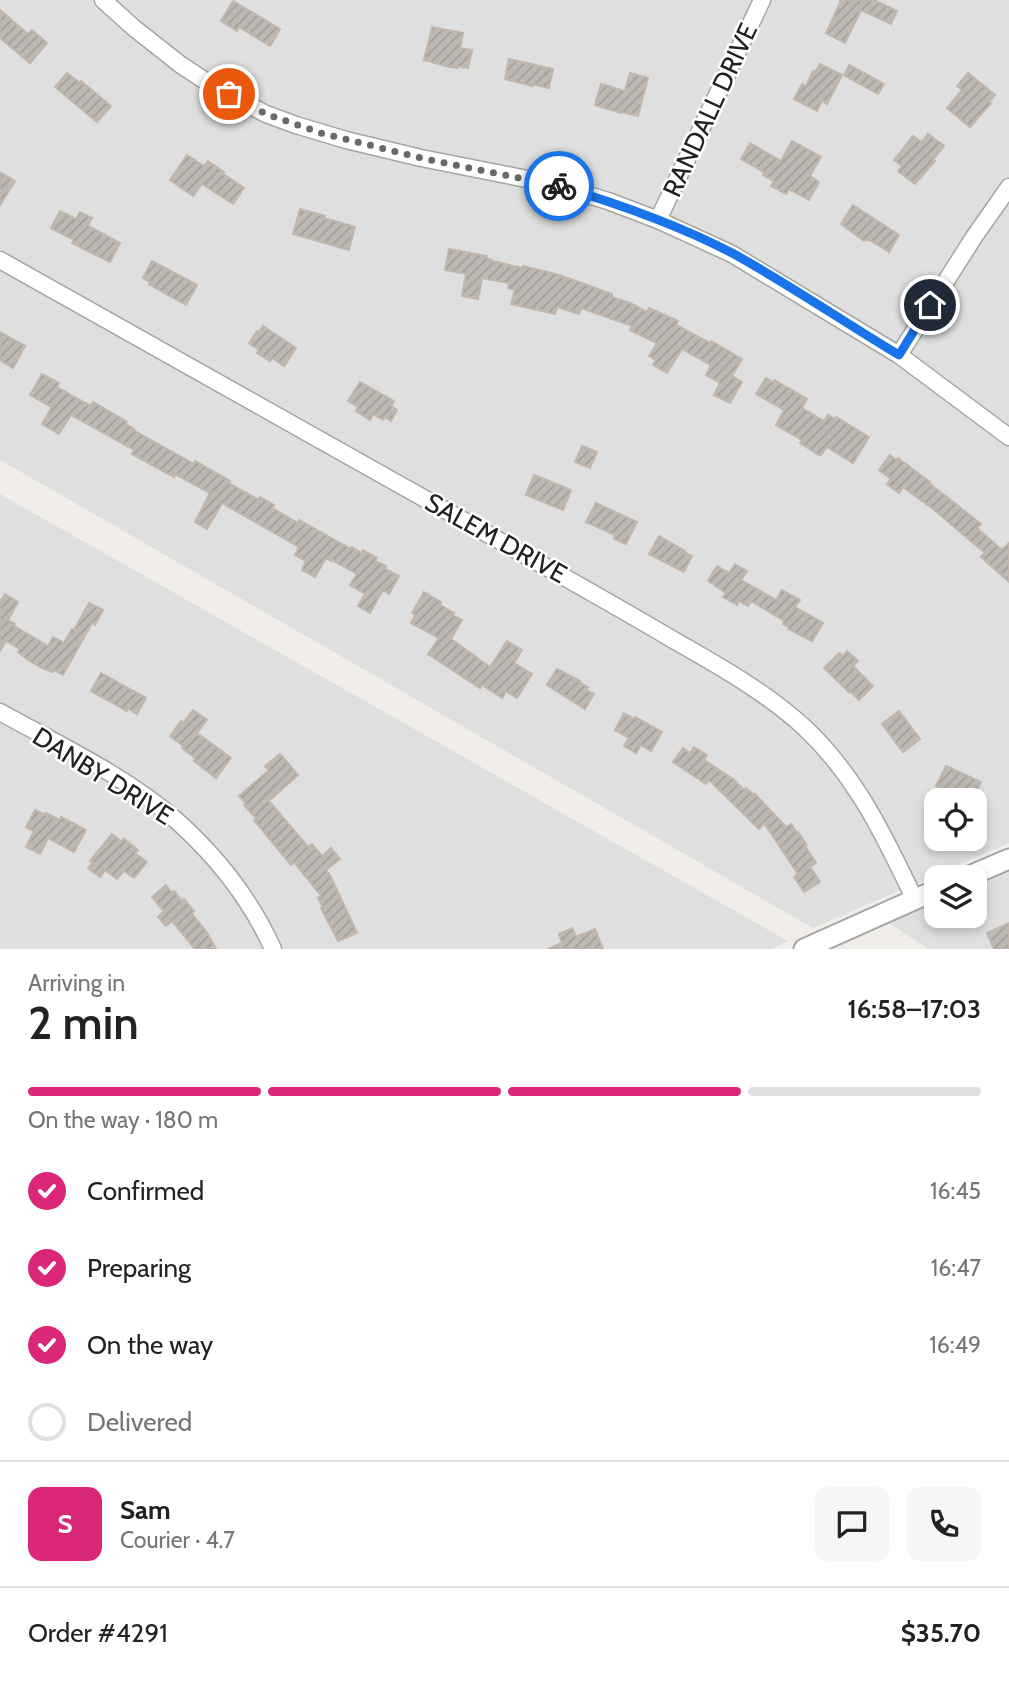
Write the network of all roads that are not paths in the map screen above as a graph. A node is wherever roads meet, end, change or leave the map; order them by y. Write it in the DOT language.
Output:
graph roads {
  1 [pos="103,0"];
  2 [pos="762,0"];
  3 [pos="1009,187"];
  4 [pos="658,220"];
  5 [pos="0,260"];
  6 [pos="899,355"];
  7 [pos="1009,437"];
  8 [pos="0,712"];
  9 [pos="1009,859"];
  10 [pos="987,868"];
  11 [pos="924,896"];
  12 [pos="915,900"];
  13 [pos="273,949"];
  14 [pos="804,949"];
  1 -- 4 [label="street"];
  2 -- 4 [label="street, RANDALL DRIVE"];
  3 -- 6 [label="street"];
  4 -- 6 [label="street"];
  5 -- 12 [label="street, SALEM DRIVE"];
  6 -- 7 [label="street"];
  8 -- 13 [label="street, DANBY DRIVE"];
  9 -- 10 [label="street"];
  11 -- 12 [label="street"];
  12 -- 14 [label="street"];
}
